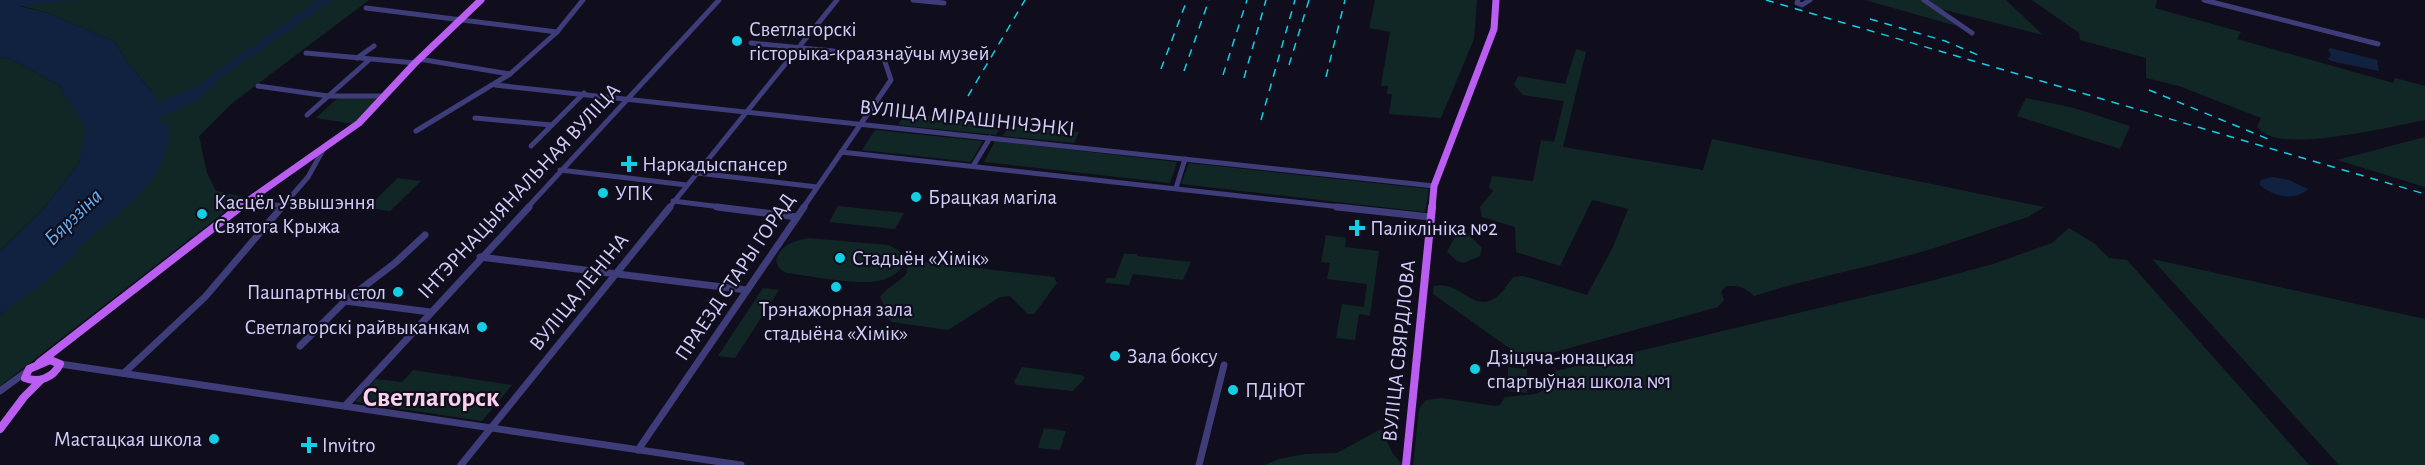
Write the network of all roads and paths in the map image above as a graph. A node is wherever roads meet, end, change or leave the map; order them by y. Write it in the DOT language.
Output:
graph roads {
  1 [pos="481,0"];
  2 [pos="584,0"];
  3 [pos="719,0"];
  4 [pos="837,0"];
  5 [pos="913,0"];
  6 [pos="1496,0"];
  7 [pos="1798,0"];
  8 [pos="1810,0"];
  9 [pos="1924,0"];
  10 [pos="2204,0"];
  11 [pos="944,3"];
  12 [pos="366,8"];
  13 [pos="462,20"];
  14 [pos="557,32"];
  15 [pos="1972,33"];
  16 [pos="751,43"];
  17 [pos="2378,44"];
  18 [pos="374,46"];
  19 [pos="798,48"];
  20 [pos="306,53"];
  21 [pos="357,59"];
  22 [pos="369,60"];
  23 [pos="417,61"];
  24 [pos="510,74"];
  25 [pos="495,85"];
  26 [pos="258,86"];
  27 [pos="584,93"];
  28 [pos="328,96"];
  29 [pos="386,96"];
  30 [pos="628,98"];
  31 [pos="747,111"];
  32 [pos="307,115"];
  33 [pos="474,118"];
  34 [pos="860,123"];
  35 [pos="551,125"];
  36 [pos="416,131"];
  37 [pos="990,138"];
  38 [pos="531,146"];
  39 [pos="323,150"];
  40 [pos="841,152"];
  41 [pos="1185,159"];
  42 [pos="973,166"];
  43 [pos="560,170"];
  44 [pos="697,173"];
  45 [pos="687,185"];
  46 [pos="1434,186"];
  47 [pos="817,187"];
  48 [pos="1176,188"];
  49 [pos="247,201"];
  50 [pos="673,201"];
  51 [pos="283,206"];
  52 [pos="797,217"];
  53 [pos="1430,217"];
  54 [pos="425,236"];
  55 [pos="480,257"];
  56 [pos="615,272"];
  57 [pos="747,290"];
  58 [pos="345,301"];
  59 [pos="430,312"];
  60 [pos="68,340"];
  61 [pos="300,346"];
  62 [pos="57,362"];
  63 [pos="39,363"];
  64 [pos="1224,365"];
  65 [pos="84,367"];
  66 [pos="54,373"];
  67 [pos="124,373"];
  68 [pos="28,378"];
  69 [pos="43,379"];
  70 [pos="0,392"];
  71 [pos="24,397"];
  72 [pos="345,406"];
  73 [pos="491,428"];
  74 [pos="0,429"];
  75 [pos="638,450"];
  76 [pos="461,465"];
  77 [pos="741,465"];
  78 [pos="1199,465"];
  79 [pos="1406,465"];
  1 -- 13 [label="main road"];
  2 -- 14 [label="street"];
  3 -- 30 [label="street, ІНТЭРНАЦЫЯНАЛЬНАЯ ВУЛІЦА"];
  4 -- 19 [label="street, ВУЛІЦА ЛЕНІНА"];
  5 -- 11 [label="street"];
  6 -- 46 [label="main road, ВУЛІЦА СВЯРДЛОВА"];
  7 -- 8 [label="street"];
  9 -- 15 [label="street"];
  10 -- 17 [label="street"];
  12 -- 13 [label="street"];
  13 -- 14 [label="street"];
  13 -- 23 [label="main road"];
  14 -- 24 [label="street"];
  16 -- 19 [label="street"];
  18 -- 21 [label="street"];
  19 -- 31 [label="street, ВУЛІЦА ЛЕНІНА"];
  19 -- 34 [label="street, ПРАЕЗД СТАРЫ ГОРАД"];
  20 -- 21 [label="street"];
  21 -- 22 [label="street"];
  22 -- 23 [label="street"];
  22 -- 28 [label="street"];
  23 -- 24 [label="street"];
  23 -- 29 [label="main road"];
  24 -- 25 [label="street"];
  25 -- 27 [label="street, ВУЛІЦА МІРАШНІЧЭНКІ"];
  25 -- 36 [label="street"];
  26 -- 28 [label="street"];
  27 -- 30 [label="street, ВУЛІЦА МІРАШНІЧЭНКІ"];
  27 -- 35 [label="street"];
  28 -- 29 [label="street"];
  28 -- 32 [label="street"];
  29 -- 39 [label="main road"];
  30 -- 31 [label="street, ВУЛІЦА МІРАШНІЧЭНКІ"];
  30 -- 43 [label="street, ІНТЭРНАЦЫЯНАЛЬНАЯ ВУЛІЦА"];
  31 -- 34 [label="street, ВУЛІЦА МІРАШНІЧЭНКІ"];
  31 -- 44 [label="street, ВУЛІЦА ЛЕНІНА"];
  33 -- 35 [label="street"];
  34 -- 37 [label="street, ВУЛІЦА МІРАШНІЧЭНКІ"];
  34 -- 40 [label="street, ПРАЕЗД СТАРЫ ГОРАД"];
  35 -- 38 [label="street"];
  37 -- 41 [label="street, ВУЛІЦА МІРАШНІЧЭНКІ"];
  37 -- 42 [label="street"];
  39 -- 49 [label="main road"];
  39 -- 51 [label="street"];
  40 -- 42 [label="street"];
  40 -- 47 [label="street, ПРАЕЗД СТАРЫ ГОРАД"];
  41 -- 46 [label="street, ВУЛІЦА МІРАШНІЧЭНКІ"];
  41 -- 48 [label="street"];
  42 -- 48 [label="street"];
  43 -- 45 [label="street"];
  43 -- 55 [label="street, ІНТЭРНАЦЫЯНАЛЬНАЯ ВУЛІЦА"];
  44 -- 45 [label="street, ВУЛІЦА ЛЕНІНА"];
  44 -- 47 [label="street"];
  45 -- 50 [label="street, ВУЛІЦА ЛЕНІНА"];
  46 -- 53 [label="main road, ВУЛІЦА СВЯРДЛОВА"];
  47 -- 52 [label="street, ПРАЕЗД СТАРЫ ГОРАД"];
  48 -- 53 [label="street"];
  49 -- 51 [label="street"];
  49 -- 60 [label="main road"];
  50 -- 52 [label="street"];
  50 -- 56 [label="street, ВУЛІЦА ЛЕНІНА"];
  51 -- 67 [label="street"];
  52 -- 57 [label="street, ПРАЕЗД СТАРЫ ГОРАД"];
  53 -- 79 [label="main road, ВУЛІЦА СВЯРДЛОВА"];
  54 -- 58 [label="street"];
  55 -- 56 [label="street"];
  55 -- 59 [label="street, ІНТЭРНАЦЫЯНАЛЬНАЯ ВУЛІЦА"];
  56 -- 57 [label="street"];
  56 -- 73 [label="street, ВУЛІЦА ЛЕНІНА"];
  57 -- 75 [label="street, ПРАЕЗД СТАРЫ ГОРАД"];
  58 -- 59 [label="street"];
  58 -- 61 [label="street"];
  59 -- 72 [label="street, ІНТЭРНАЦЫЯНАЛЬНАЯ ВУЛІЦА"];
  60 -- 62 [label="main road"];
  60 -- 63 [label="main road"];
  62 -- 63 [label="main road"];
  62 -- 65 [label="street"];
  62 -- 66 [label="main road"];
  63 -- 68 [label="main road"];
  64 -- 78 [label="street"];
  65 -- 66 [label="street"];
  65 -- 67 [label="street"];
  66 -- 69 [label="main road"];
  67 -- 72 [label="street"];
  68 -- 69 [label="main road"];
  68 -- 70 [label="street"];
  68 -- 71 [label="main road"];
  69 -- 71 [label="main road"];
  71 -- 74 [label="main road"];
  72 -- 73 [label="street"];
  73 -- 75 [label="street"];
  73 -- 76 [label="street, ВУЛІЦА ЛЕНІНА"];
  75 -- 77 [label="street"];
}
